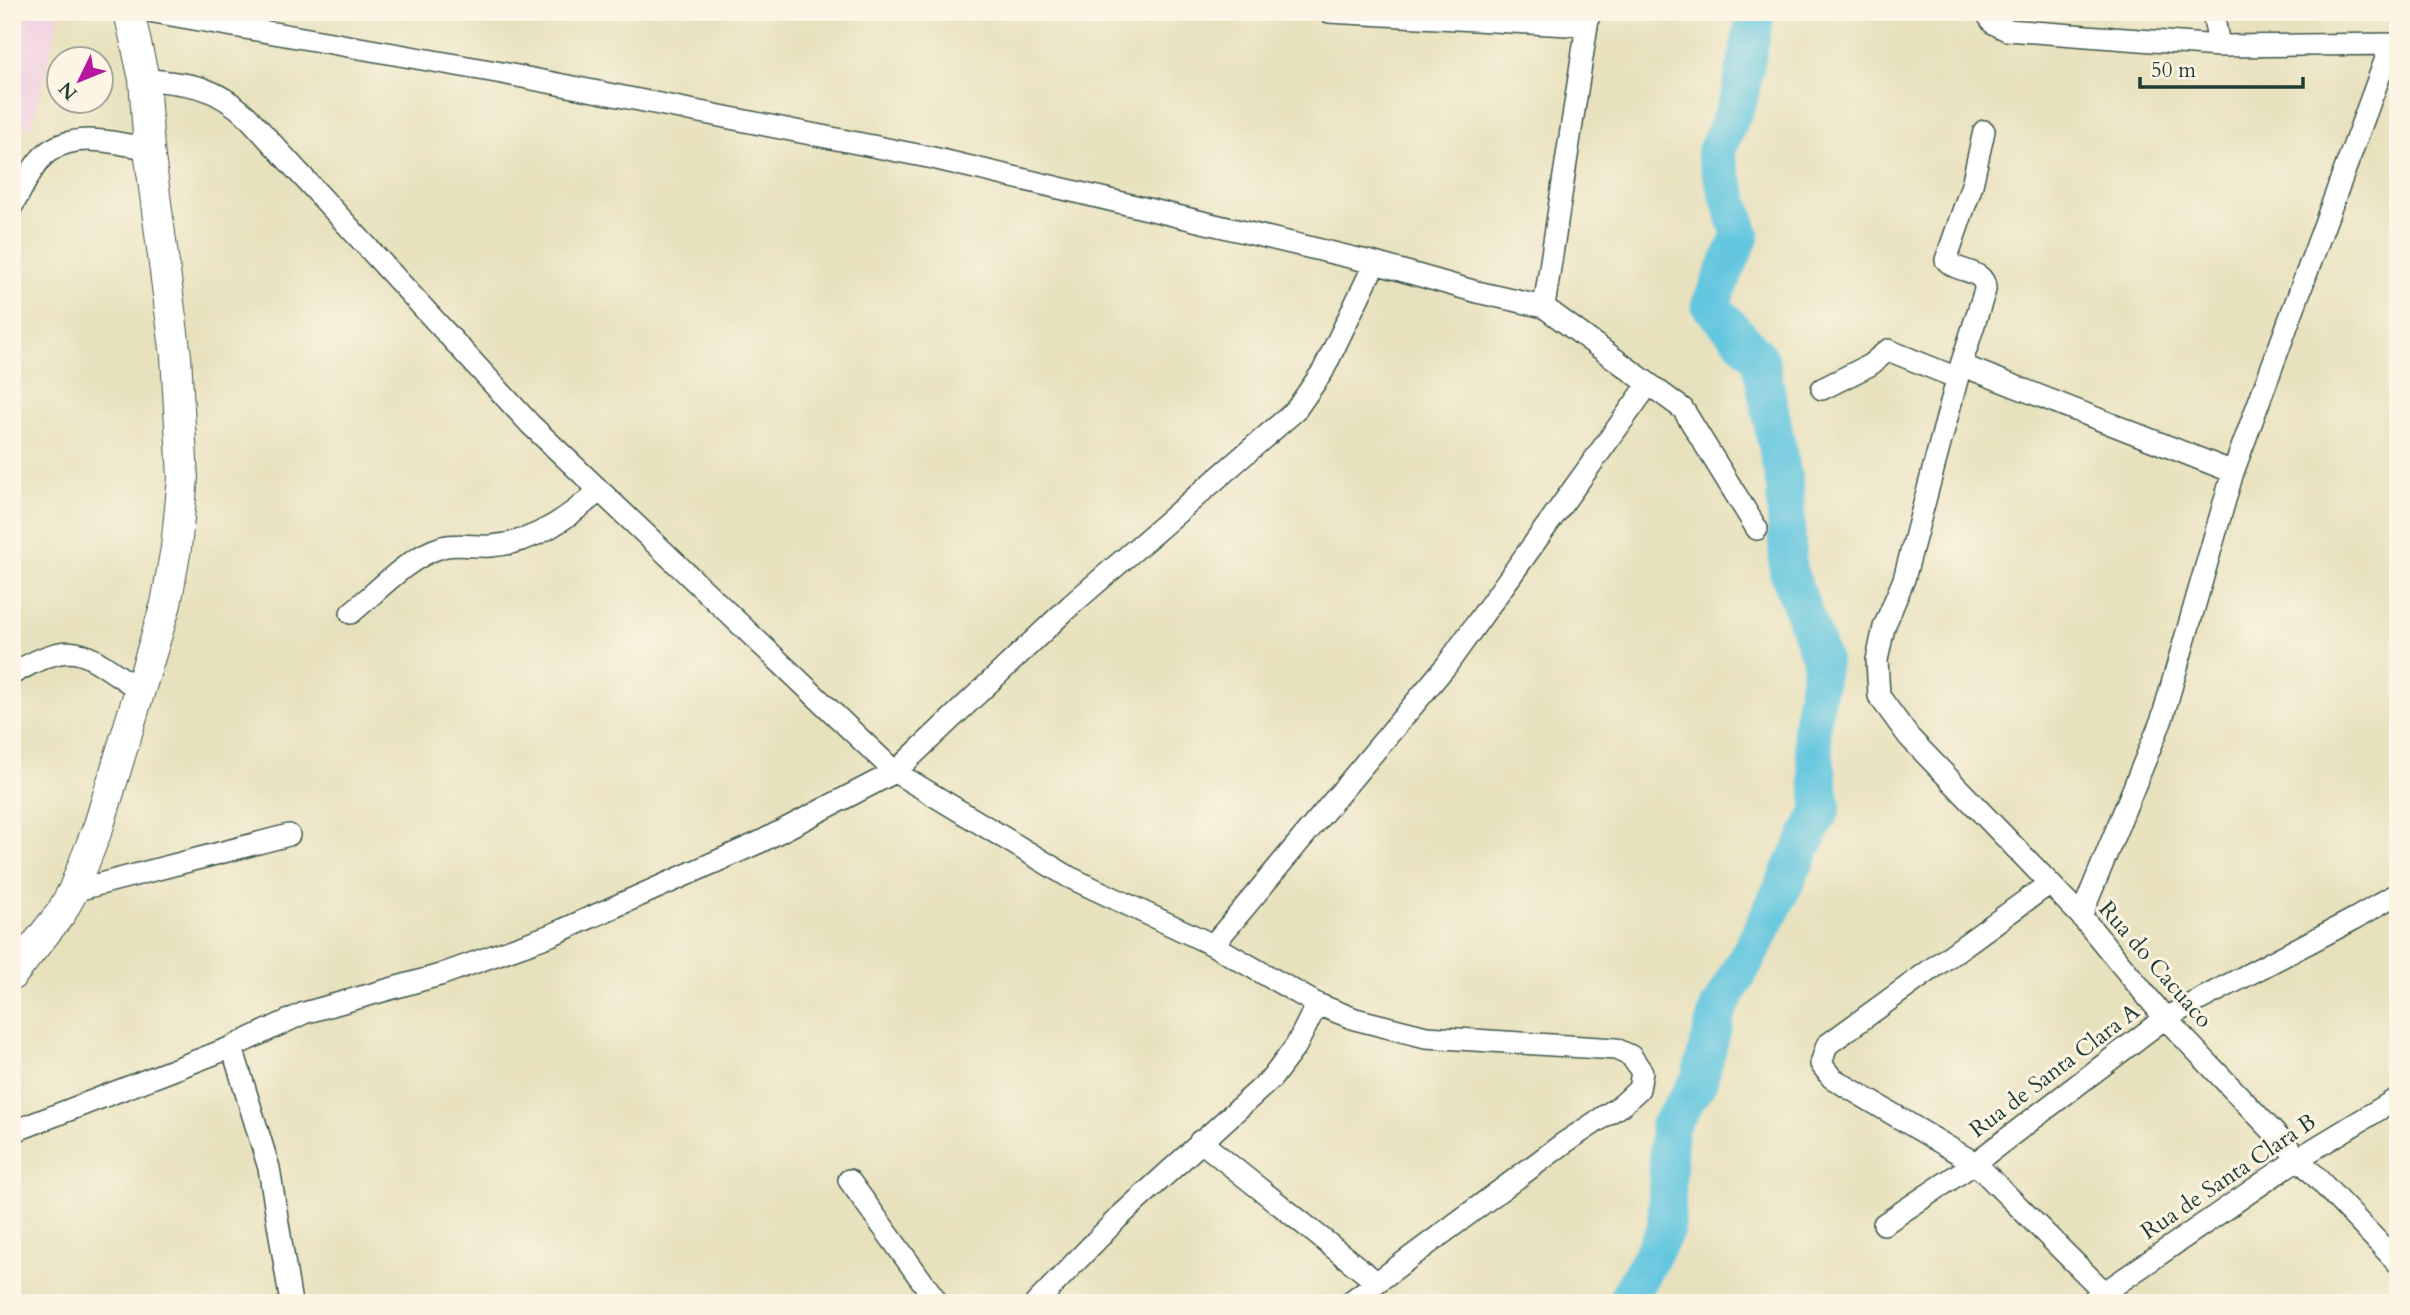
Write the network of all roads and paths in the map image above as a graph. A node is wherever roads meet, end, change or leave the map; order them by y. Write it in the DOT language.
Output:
graph roads {
  1 [pos="130,12"];
  2 [pos="154,12"];
  3 [pos="1329,12"];
  4 [pos="1986,12"];
  5 [pos="2213,12"];
  6 [pos="1588,19"];
  7 [pos="2394,45"];
  8 [pos="2219,46"];
  9 [pos="144,79"];
  10 [pos="1984,131"];
  11 [pos="149,149"];
  12 [pos="12,206"];
  13 [pos="1375,263"];
  14 [pos="1544,307"];
  15 [pos="1959,372"];
  16 [pos="1648,385"];
  17 [pos="1822,389"];
  18 [pos="2234,472"];
  19 [pos="600,491"];
  20 [pos="1757,529"];
  21 [pos="351,613"];
  22 [pos="12,674"];
  23 [pos="140,690"];
  24 [pos="895,772"];
  25 [pos="289,835"];
  26 [pos="2050,883"];
  27 [pos="73,891"];
  28 [pos="2398,893"];
  29 [pos="2081,916"];
  30 [pos="1213,945"];
  31 [pos="12,975"];
  32 [pos="1317,1004"];
  33 [pos="2165,1018"];
  34 [pos="232,1046"];
  35 [pos="2398,1098"];
  36 [pos="12,1132"];
  37 [pos="1200,1141"];
  38 [pos="2299,1158"];
  39 [pos="1975,1163"];
  40 [pos="849,1180"];
  41 [pos="1884,1224"];
  42 [pos="2398,1263"];
  43 [pos="1375,1281"];
  44 [pos="2096,1297"];
  45 [pos="291,1303"];
  46 [pos="938,1303"];
  47 [pos="1036,1303"];
  48 [pos="1349,1303"];
  1 -- 9 [label="street"];
  2 -- 13 [label="street"];
  3 -- 6 [label="street"];
  4 -- 8 [label="street"];
  5 -- 8 [label="street"];
  6 -- 14 [label="street"];
  7 -- 8 [label="street"];
  7 -- 18 [label="street"];
  9 -- 11 [label="street"];
  9 -- 19 [label="street"];
  10 -- 15 [label="street"];
  11 -- 12 [label="street"];
  11 -- 23 [label="street"];
  13 -- 14 [label="street"];
  13 -- 24 [label="street"];
  14 -- 16 [label="street"];
  15 -- 17 [label="street"];
  15 -- 18 [label="street"];
  15 -- 26 [label="street, Rua do Cacuaco"];
  16 -- 20 [label="street"];
  16 -- 30 [label="street"];
  18 -- 29 [label="street"];
  19 -- 21 [label="street"];
  19 -- 24 [label="street"];
  22 -- 23 [label="street"];
  23 -- 27 [label="street"];
  24 -- 30 [label="street"];
  24 -- 34 [label="street"];
  25 -- 27 [label="street"];
  26 -- 29 [label="street, Rua do Cacuaco"];
  26 -- 39 [label="street"];
  27 -- 31 [label="street"];
  28 -- 33 [label="street, Rua de Santa Clara A"];
  29 -- 33 [label="street, Rua do Cacuaco"];
  30 -- 32 [label="street"];
  32 -- 37 [label="street"];
  32 -- 43 [label="street"];
  33 -- 38 [label="street, Rua do Cacuaco"];
  33 -- 39 [label="street, Rua de Santa Clara A"];
  34 -- 36 [label="street"];
  34 -- 45 [label="street"];
  35 -- 38 [label="street, Rua de Santa Clara B"];
  37 -- 43 [label="street"];
  37 -- 47 [label="street"];
  38 -- 42 [label="street, Rua do Cacuaco"];
  38 -- 44 [label="street, Rua de Santa Clara B"];
  39 -- 41 [label="street"];
  39 -- 44 [label="street, Rua de Santa Clara A"];
  40 -- 46 [label="street"];
  43 -- 48 [label="street"];
}
